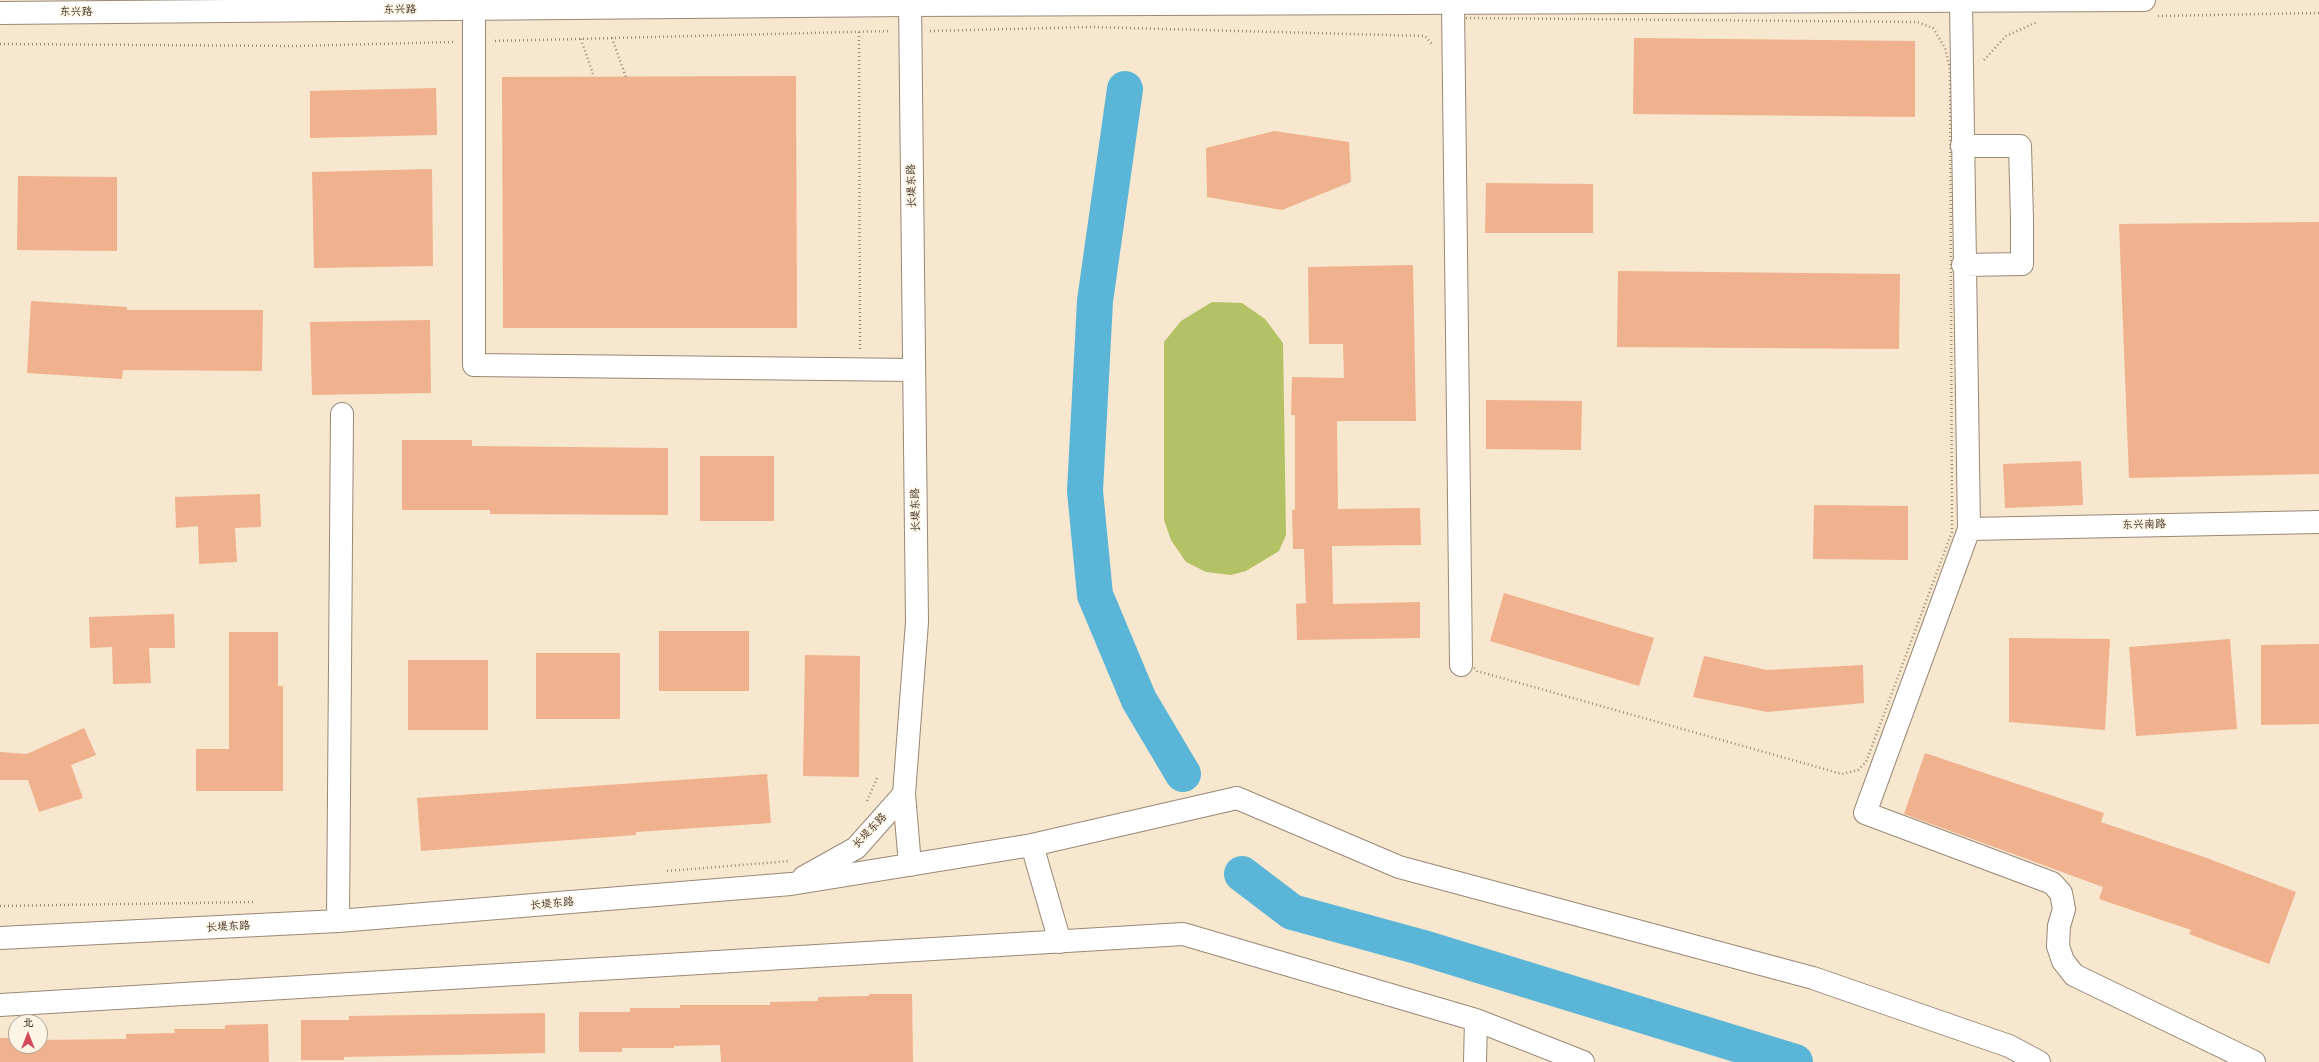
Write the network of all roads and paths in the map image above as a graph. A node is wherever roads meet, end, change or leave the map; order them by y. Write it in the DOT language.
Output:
graph roads {
  1 [pos="1961,1"];
  2 [pos="909,2"];
  3 [pos="1453,4"];
  4 [pos="2150,8"];
  5 [pos="474,9"];
  6 [pos="0,13"];
  7 [pos="2319,13"];
  8 [pos="2040,21"];
  9 [pos="910,31"];
  10 [pos="859,32"];
  11 [pos="612,38"];
  12 [pos="581,39"];
  13 [pos="474,42"];
  14 [pos="0,44"];
  15 [pos="1436,48"];
  16 [pos="1979,66"];
  17 [pos="594,77"];
  18 [pos="626,77"];
  19 [pos="1962,146"];
  20 [pos="1963,265"];
  21 [pos="860,370"];
  22 [pos="914,370"];
  23 [pos="342,414"];
  24 [pos="2319,522"];
  25 [pos="1969,528"];
  26 [pos="1469,668"];
  27 [pos="878,776"];
  28 [pos="904,794"];
  29 [pos="865,808"];
  30 [pos="1032,845"];
  31 [pos="796,860"];
  32 [pos="910,865"];
  33 [pos="663,871"];
  34 [pos="790,884"];
  35 [pos="261,902"];
  36 [pos="0,906"];
  37 [pos="338,921"];
  38 [pos="0,938"];
  39 [pos="1060,942"];
  40 [pos="0,1005"];
  41 [pos="1476,1020"];
  42 [pos="1475,1062"];
  43 [pos="1582,1062"];
  44 [pos="2039,1062"];
  45 [pos="2254,1062"];
  1 -- 3 [label="street, 东兴路"];
  1 -- 4 [label="street, 东兴路"];
  1 -- 19 [label="street"];
  2 -- 3 [label="street, 东兴路"];
  2 -- 5 [label="street, 东兴路"];
  2 -- 9 [label="street, 长堤东路"];
  3 -- 26 [label="street"];
  4 -- 7 [label="path"];
  5 -- 6 [label="street, 东兴路"];
  5 -- 13 [label="street"];
  8 -- 16 [label="path"];
  9 -- 10 [label="path"];
  9 -- 15 [label="path"];
  9 -- 22 [label="street, 长堤东路"];
  10 -- 11 [label="path"];
  10 -- 21 [label="path"];
  11 -- 12 [label="path"];
  11 -- 18 [label="path"];
  12 -- 13 [label="path"];
  12 -- 17 [label="path"];
  13 -- 14 [label="path"];
  13 -- 21 [label="street"];
  19 -- 20 [label="street"];
  19 -- 20 [label="street"];
  20 -- 25 [label="street"];
  21 -- 22 [label="street"];
  22 -- 28 [label="street, 长堤东路"];
  23 -- 37 [label="street"];
  24 -- 25 [label="street, 东兴南路"];
  25 -- 45 [label="street"];
  26 -- 26 [label="path"];
  27 -- 29 [label="path"];
  28 -- 32 [label="street"];
  28 -- 34 [label="street, 长堤东路"];
  30 -- 32 [label="street"];
  30 -- 39 [label="street"];
  30 -- 44 [label="street"];
  31 -- 33 [label="path"];
  32 -- 34 [label="street"];
  34 -- 37 [label="street, 长堤东路"];
  35 -- 36 [label="path"];
  37 -- 38 [label="street, 长堤东路"];
  39 -- 40 [label="street"];
  39 -- 41 [label="street"];
  41 -- 42 [label="street"];
  41 -- 43 [label="street"];
}
